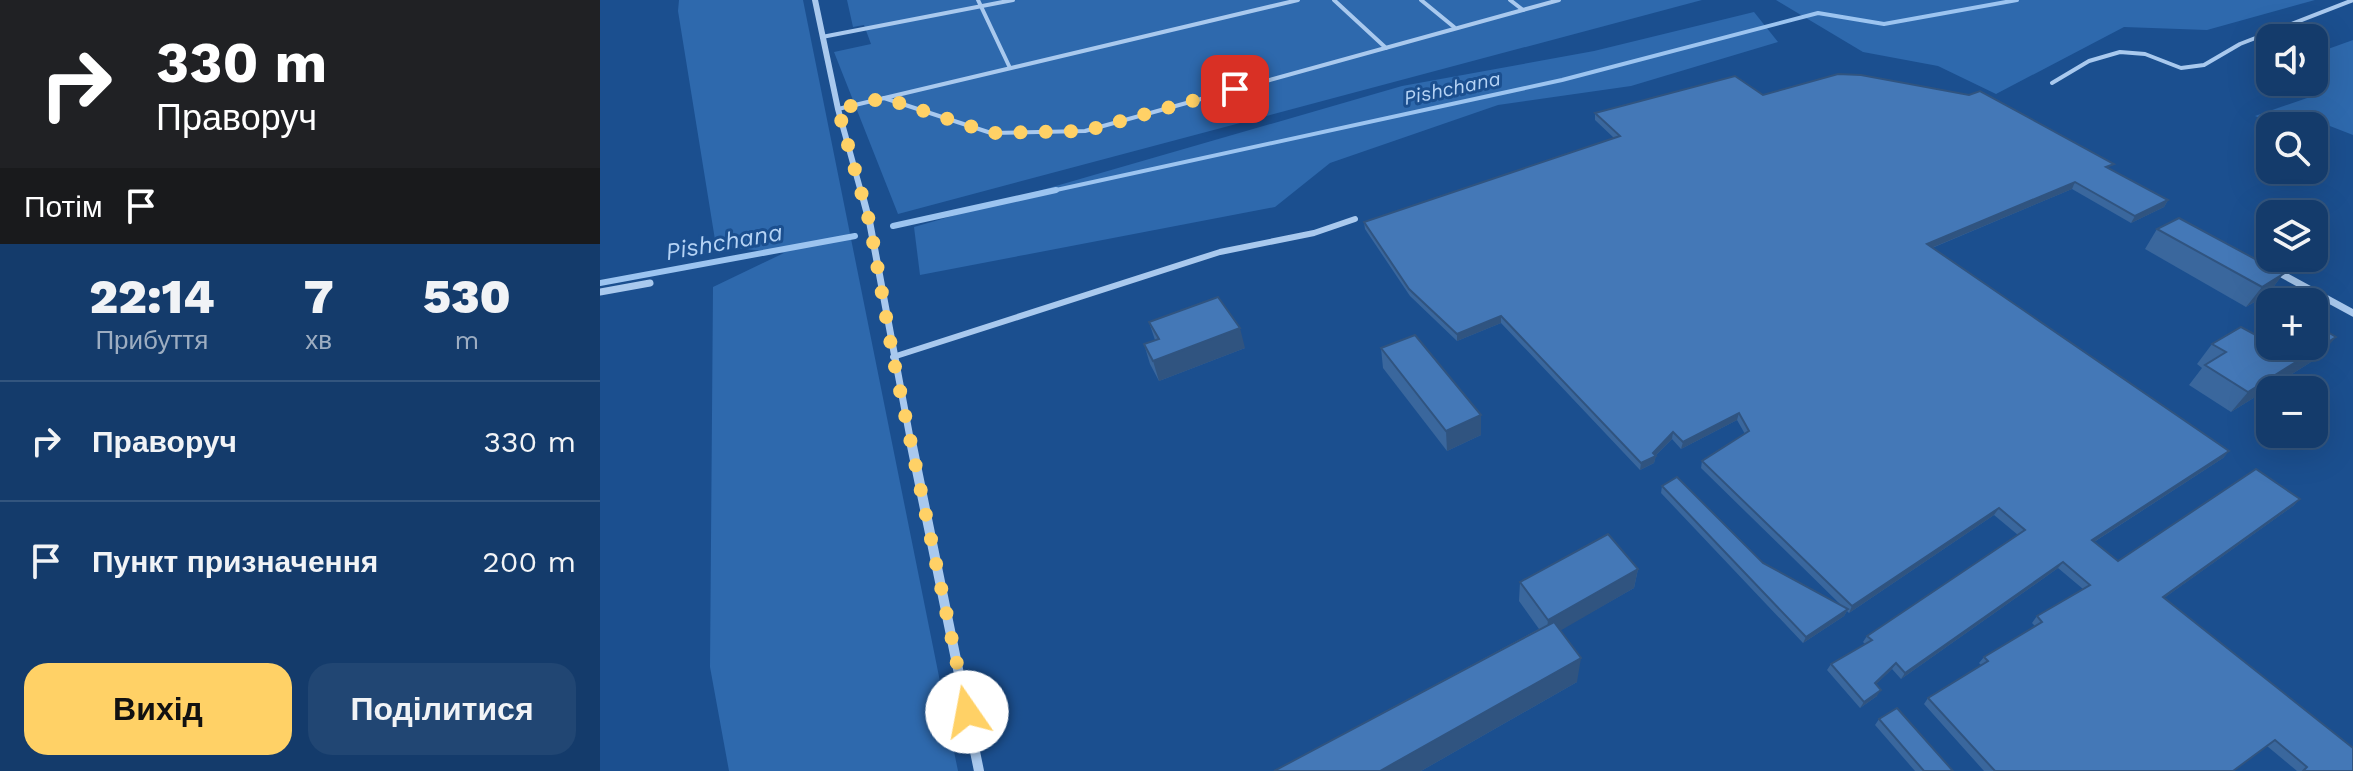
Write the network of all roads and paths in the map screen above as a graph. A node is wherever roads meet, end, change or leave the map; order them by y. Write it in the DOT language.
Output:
graph roads {
  1 [pos="815,0"];
  2 [pos="978,0"];
  3 [pos="1013,0"];
  4 [pos="1298,0"];
  5 [pos="1334,0"];
  6 [pos="1421,0"];
  7 [pos="1510,0"];
  8 [pos="1559,0"];
  9 [pos="2353,0"];
  10 [pos="981,7"];
  11 [pos="1524,10"];
  12 [pos="1454,27"];
  13 [pos="822,37"];
  14 [pos="1386,48"];
  15 [pos="1010,68"];
  16 [pos="2052,83"];
  17 [pos="884,98"];
  18 [pos="838,109"];
  19 [pos="1355,219"];
  20 [pos="2277,272"];
  21 [pos="650,283"];
  22 [pos="600,292"];
  23 [pos="2353,313"];
  24 [pos="893,357"];
  25 [pos="979,771"];
  1 -- 13 [label="street"];
  2 -- 10 [label="lane"];
  3 -- 10 [label="lane"];
  4 -- 15 [label="lane"];
  5 -- 14 [label="lane"];
  6 -- 12 [label="lane"];
  7 -- 11 [label="lane"];
  8 -- 11 [label="lane"];
  9 -- 16 [label="lane"];
  10 -- 13 [label="lane"];
  10 -- 15 [label="lane"];
  11 -- 12 [label="lane"];
  12 -- 14 [label="lane"];
  13 -- 18 [label="street"];
  14 -- 17 [label="lane"];
  15 -- 17 [label="lane"];
  17 -- 18 [label="lane"];
  18 -- 24 [label="street"];
  19 -- 24 [label="lane"];
  20 -- 23 [label="street"];
  21 -- 22 [label="street"];
  24 -- 25 [label="street"];
}
